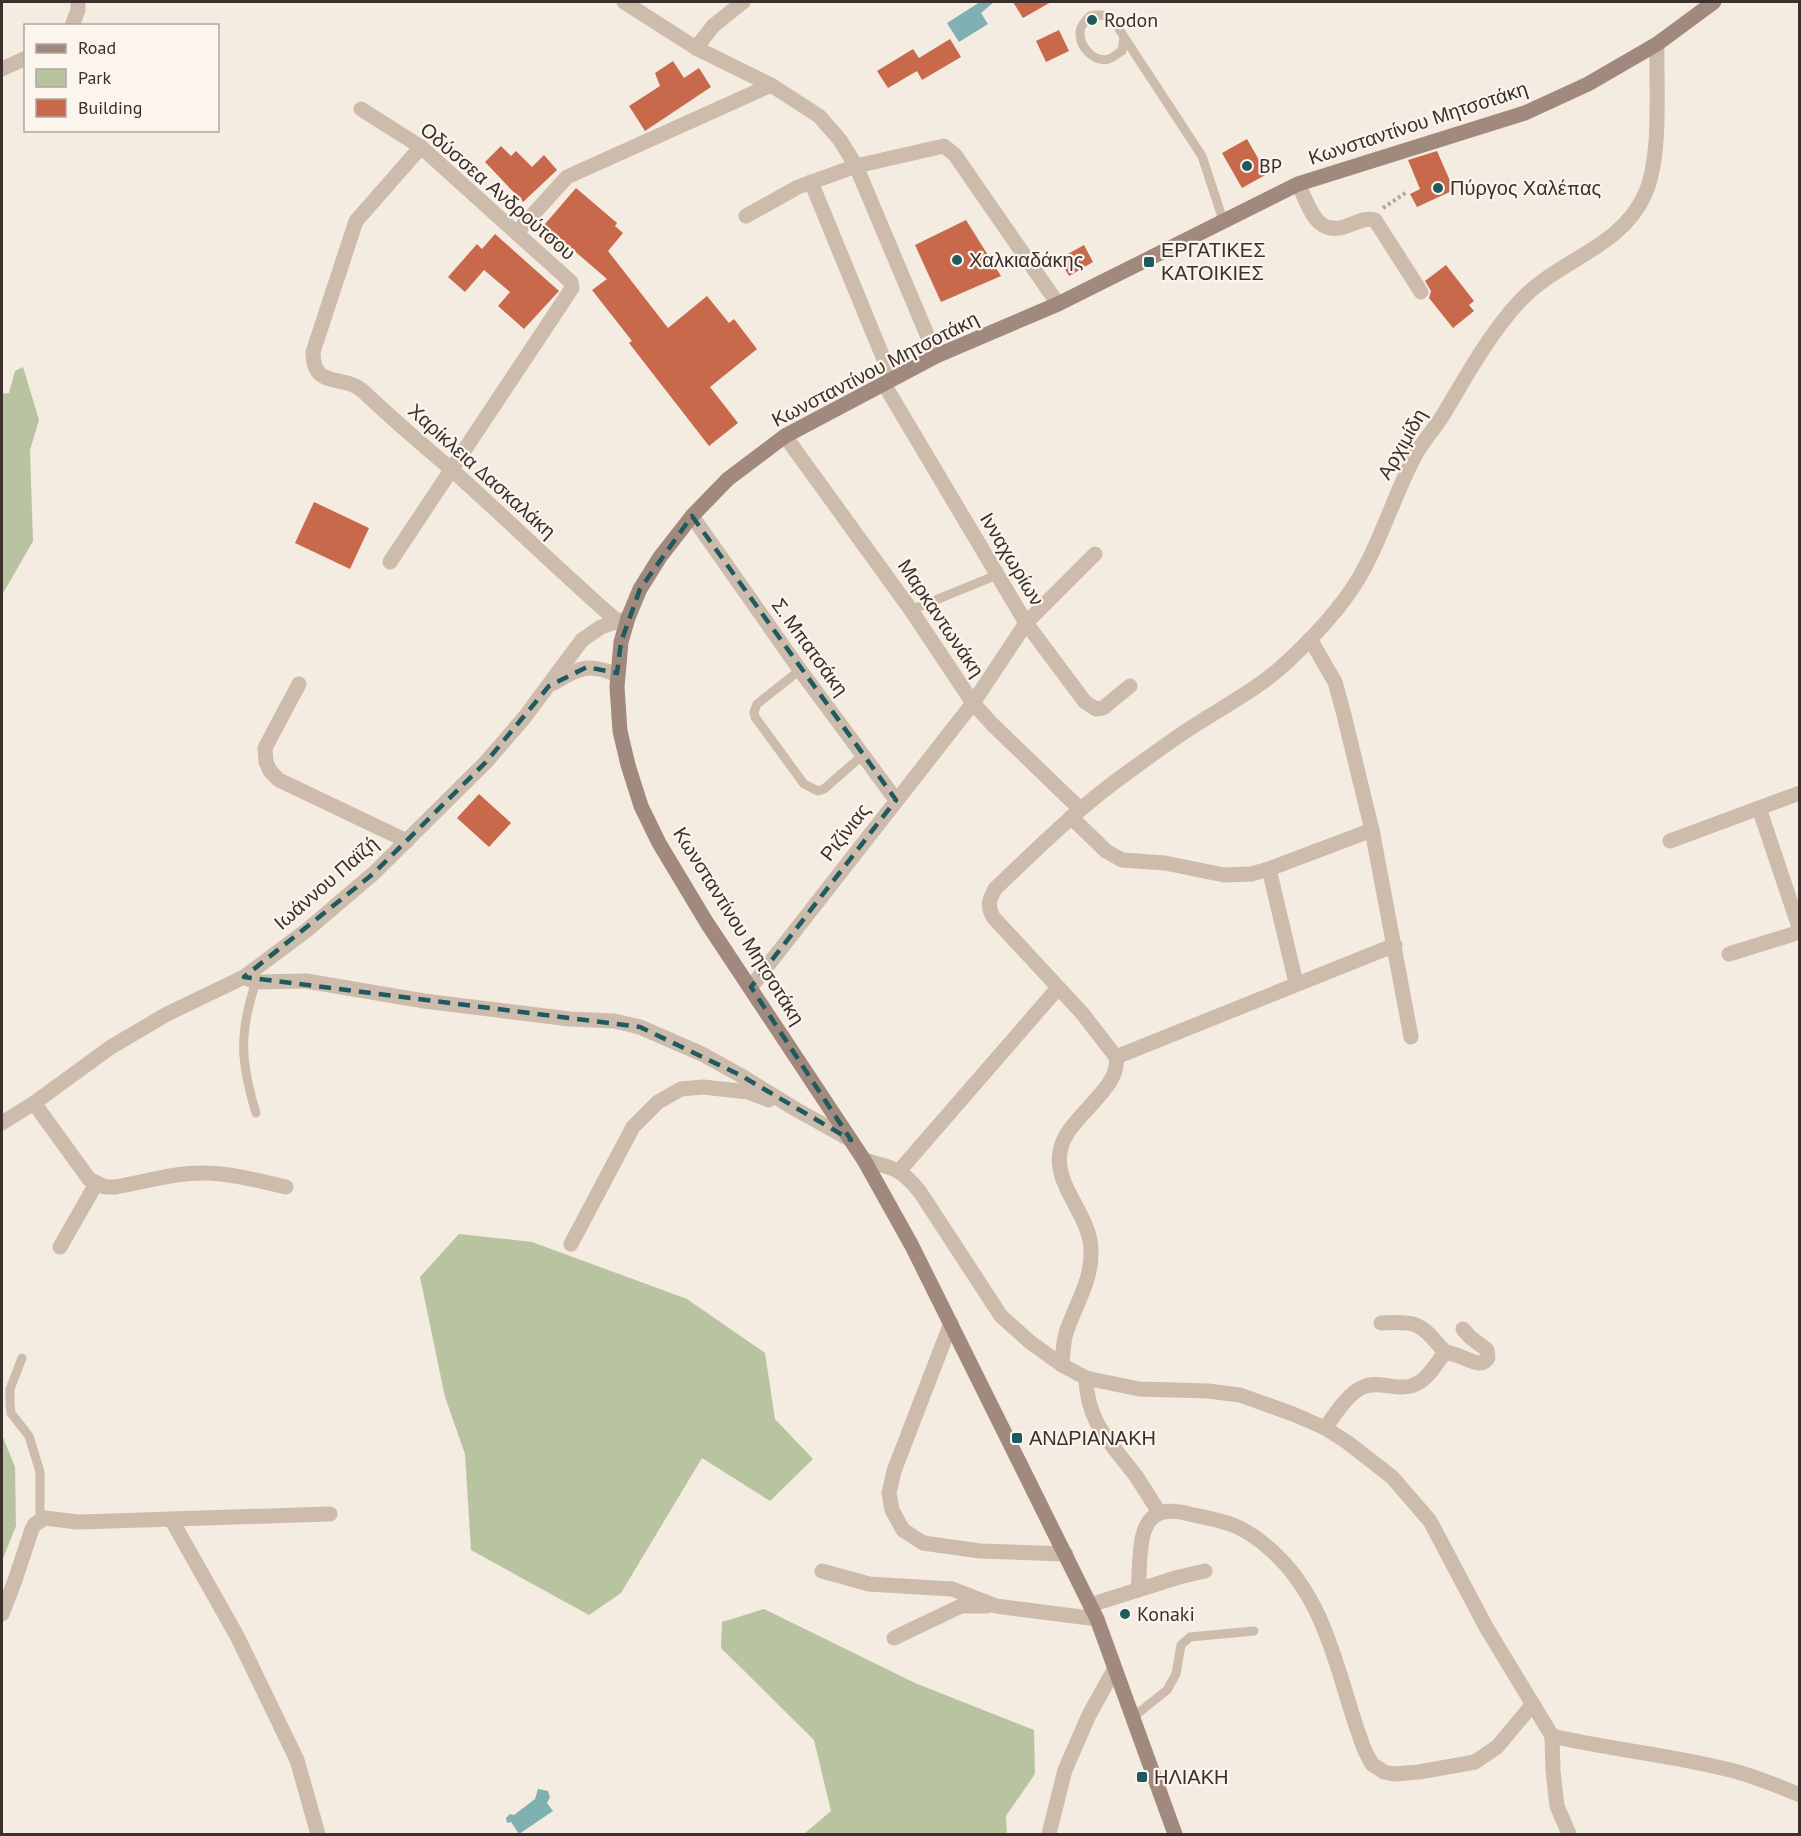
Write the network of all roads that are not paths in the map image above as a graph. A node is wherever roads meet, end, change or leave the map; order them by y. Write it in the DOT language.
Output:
graph roads {
  1 [pos="78,2"];
  2 [pos="624,2"];
  3 [pos="743,2"];
  4 [pos="1714,2"];
  5 [pos="73,24"];
  6 [pos="1124,37"];
  7 [pos="1657,44"];
  8 [pos="696,48"];
  9 [pos="24,59"];
  10 [pos="2,69"];
  11 [pos="771,85"];
  12 [pos="361,110"];
  13 [pos="421,147"];
  14 [pos="856,166"];
  15 [pos="811,182"];
  16 [pos="1298,184"];
  17 [pos="746,216"];
  18 [pos="1223,220"];
  19 [pos="517,232"];
  20 [pos="1421,292"];
  21 [pos="1058,304"];
  22 [pos="936,356"];
  23 [pos="888,381"];
  24 [pos="785,436"];
  25 [pos="452,470"];
  26 [pos="692,516"];
  27 [pos="1095,554"];
  28 [pos="390,562"];
  29 [pos="997,575"];
  30 [pos="911,610"];
  31 [pos="623,620"];
  32 [pos="1026,623"];
  33 [pos="1310,639"];
  34 [pos="576,646"];
  35 [pos="588,667"];
  36 [pos="800,670"];
  37 [pos="617,675"];
  38 [pos="299,684"];
  39 [pos="549,686"];
  40 [pos="1130,686"];
  41 [pos="973,703"];
  42 [pos="863,755"];
  43 [pos="1800,793"];
  44 [pos="896,800"];
  45 [pos="1759,808"];
  46 [pos="1075,813"];
  47 [pos="1372,830"];
  48 [pos="407,841"];
  49 [pos="1670,841"];
  50 [pos="1269,869"];
  51 [pos="1800,931"];
  52 [pos="1395,945"];
  53 [pos="1729,954"];
  54 [pos="250,979"];
  55 [pos="1296,983"];
  56 [pos="751,987"];
  57 [pos="1058,988"];
  58 [pos="1411,1037"];
  59 [pos="1116,1057"];
  60 [pos="34,1103"];
  61 [pos="797,1110"];
  62 [pos="256,1113"];
  63 [pos="2,1123"];
  64 [pos="851,1140"];
  65 [pos="864,1160"];
  66 [pos="900,1170"];
  67 [pos="96,1184"];
  68 [pos="286,1187"];
  69 [pos="570,1244"];
  70 [pos="60,1247"];
  71 [pos="951,1323"];
  72 [pos="1382,1323"];
  73 [pos="1463,1329"];
  74 [pos="1445,1352"];
  75 [pos="22,1358"];
  76 [pos="1062,1365"];
  77 [pos="1086,1378"];
  78 [pos="1325,1428"];
  79 [pos="1159,1512"];
  80 [pos="330,1514"];
  81 [pos="171,1519"];
  82 [pos="40,1520"];
  83 [pos="1066,1554"];
  84 [pos="1205,1570"];
  85 [pos="822,1571"];
  86 [pos="1138,1590"];
  87 [pos="996,1606"];
  88 [pos="1094,1612"];
  89 [pos="2,1614"];
  90 [pos="1254,1631"];
  91 [pos="894,1638"];
  92 [pos="1114,1670"];
  93 [pos="1533,1704"];
  94 [pos="1132,1718"];
  95 [pos="1552,1736"];
  96 [pos="1800,1795"];
  97 [pos="318,1834"];
  98 [pos="1049,1834"];
  99 [pos="1175,1834"];
  100 [pos="1569,1834"];
  1 -- 5 [label="street"];
  2 -- 8 [label="street"];
  3 -- 8 [label="street"];
  4 -- 7 [label="main road, Κωνσταντίνου Μητσοτάκη"];
  6 -- 6 [label="lane"];
  6 -- 18 [label="lane"];
  7 -- 16 [label="main road, Κωνσταντίνου Μητσοτάκη"];
  7 -- 33 [label="street, Αρχιμίδη"];
  8 -- 11 [label="street"];
  9 -- 10 [label="street"];
  11 -- 14 [label="street"];
  11 -- 19 [label="street"];
  12 -- 13 [label="street, Οδύσσεα Ανδρούτσου"];
  13 -- 19 [label="street, Οδύσσεα Ανδρούτσου"];
  13 -- 25 [label="street, Χαρίκλεια Δασκαλάκη"];
  14 -- 15 [label="street"];
  14 -- 21 [label="street"];
  14 -- 22 [label="street"];
  15 -- 17 [label="street"];
  15 -- 23 [label="street, Ινναχωρίων"];
  16 -- 18 [label="main road, Κωνσταντίνου Μητσοτάκη"];
  16 -- 20 [label="street"];
  18 -- 21 [label="main road, Κωνσταντίνου Μητσοτάκη"];
  19 -- 25 [label="street, Οδύσσεα Ανδρούτσου"];
  21 -- 22 [label="main road, Κωνσταντίνου Μητσοτάκη"];
  22 -- 23 [label="main road, Κωνσταντίνου Μητσοτάκη"];
  23 -- 24 [label="main road, Κωνσταντίνου Μητσοτάκη"];
  23 -- 29 [label="street, Ινναχωρίων"];
  24 -- 26 [label="main road, Κωνσταντίνου Μητσοτάκη"];
  24 -- 30 [label="street, Μαρκαντωνάκη"];
  25 -- 28 [label="street"];
  25 -- 31 [label="street, Χαρίκλεια Δασκαλάκη"];
  26 -- 31 [label="main road, Κωνσταντίνου Μητσοτάκη"];
  26 -- 36 [label="street, Σ. Μπατσάκη"];
  27 -- 32 [label="street, Ριζίνιας"];
  29 -- 30 [label="lane"];
  29 -- 32 [label="street, Ινναχωρίων"];
  30 -- 41 [label="street, Μαρκαντωνάκη"];
  31 -- 34 [label="street, Ιωάννου Παϊζή"];
  31 -- 37 [label="main road, Κωνσταντίνου Μητσοτάκη"];
  32 -- 40 [label="street, Ινναχωρίων"];
  32 -- 41 [label="street, Ριζίνιας"];
  33 -- 46 [label="street, Αρχιμίδη"];
  33 -- 47 [label="street"];
  34 -- 35 [label="street"];
  34 -- 39 [label="street, Ιωάννου Παϊζή"];
  35 -- 37 [label="street"];
  35 -- 39 [label="street"];
  36 -- 42 [label="street, Σ. Μπατσάκη"];
  36 -- 42 [label="lane"];
  37 -- 56 [label="main road, Κωνσταντίνου Μητσοτάκη"];
  38 -- 48 [label="street"];
  39 -- 48 [label="street, Ιωάννου Παϊζή"];
  41 -- 44 [label="street, Ριζίνιας"];
  41 -- 46 [label="street, Μαρκαντωνάκη"];
  42 -- 44 [label="street, Σ. Μπατσάκη"];
  43 -- 45 [label="street"];
  44 -- 56 [label="street, Ριζίνιας"];
  45 -- 49 [label="street"];
  45 -- 51 [label="street"];
  46 -- 50 [label="street, Μαρκαντωνάκη"];
  46 -- 57 [label="street, Αρχιμίδη"];
  47 -- 50 [label="street, Μαρκαντωνάκη"];
  47 -- 52 [label="street"];
  48 -- 54 [label="street, Ιωάννου Παϊζή"];
  50 -- 55 [label="street"];
  51 -- 53 [label="street"];
  52 -- 55 [label="street"];
  52 -- 58 [label="street"];
  54 -- 60 [label="street, Ιωάννου Παϊζή"];
  54 -- 61 [label="street"];
  54 -- 62 [label="lane"];
  55 -- 59 [label="street"];
  56 -- 64 [label="main road, Κωνσταντίνου Μητσοτάκη"];
  57 -- 59 [label="street"];
  57 -- 66 [label="street"];
  59 -- 76 [label="street"];
  60 -- 63 [label="street, Ιωάννου Παϊζή"];
  60 -- 67 [label="street"];
  61 -- 64 [label="street"];
  61 -- 69 [label="street"];
  64 -- 65 [label="main road, Κωνσταντίνου Μητσοτάκη"];
  65 -- 66 [label="street"];
  65 -- 71 [label="main road, Κωνσταντίνου Μητσοτάκη"];
  66 -- 76 [label="street"];
  67 -- 68 [label="street"];
  67 -- 70 [label="street"];
  71 -- 83 [label="main road, Κωνσταντίνου Μητσοτάκη"];
  71 -- 83 [label="street"];
  72 -- 74 [label="street"];
  73 -- 74 [label="street"];
  74 -- 78 [label="street"];
  75 -- 82 [label="lane"];
  76 -- 77 [label="street"];
  77 -- 78 [label="street"];
  77 -- 79 [label="street"];
  78 -- 93 [label="street"];
  79 -- 86 [label="street"];
  79 -- 93 [label="street"];
  80 -- 81 [label="street"];
  81 -- 82 [label="street"];
  81 -- 97 [label="street"];
  82 -- 89 [label="street"];
  83 -- 88 [label="main road, Κωνσταντίνου Μητσοτάκη"];
  84 -- 86 [label="street"];
  85 -- 87 [label="street"];
  86 -- 88 [label="street"];
  87 -- 88 [label="street"];
  87 -- 91 [label="street"];
  88 -- 92 [label="main road, Κωνσταντίνου Μητσοτάκη"];
  90 -- 94 [label="lane"];
  92 -- 94 [label="main road, Κωνσταντίνου Μητσοτάκη"];
  92 -- 98 [label="street"];
  93 -- 95 [label="street"];
  94 -- 99 [label="main road, Κωνσταντίνου Μητσοτάκη"];
  95 -- 96 [label="street"];
  95 -- 100 [label="street"];
}
